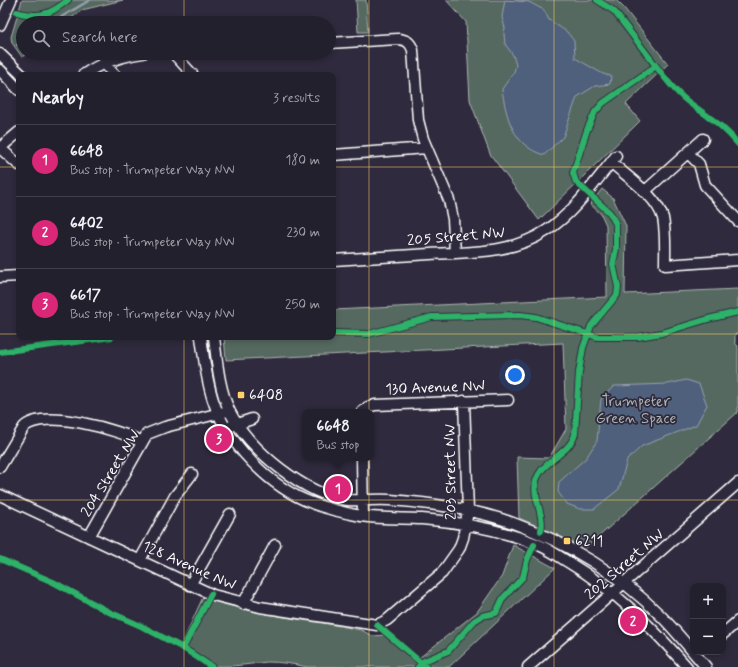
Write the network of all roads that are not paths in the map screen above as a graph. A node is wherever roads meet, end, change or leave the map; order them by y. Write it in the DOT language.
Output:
graph roads {
  1 [pos="11,0"];
  2 [pos="0,25"];
  3 [pos="336,43"];
  4 [pos="0,54"];
  5 [pos="110,60"];
  6 [pos="179,60"];
  7 [pos="103,63"];
  8 [pos="0,70"];
  9 [pos="19,72"];
  10 [pos="88,72"];
  11 [pos="112,72"];
  12 [pos="190,72"];
  13 [pos="16,87"];
  14 [pos="16,135"];
  15 [pos="703,139"];
  16 [pos="0,148"];
  17 [pos="427,148"];
  18 [pos="688,153"];
  19 [pos="336,155"];
  20 [pos="16,162"];
  21 [pos="644,192"];
  22 [pos="738,221"];
  23 [pos="455,253"];
  24 [pos="336,260"];
  25 [pos="738,260"];
  26 [pos="16,276"];
  27 [pos="0,277"];
  28 [pos="202,340"];
  29 [pos="214,340"];
  30 [pos="508,400"];
  31 [pos="464,401"];
  32 [pos="366,409"];
  33 [pos="230,411"];
  34 [pos="218,413"];
  35 [pos="252,419"];
  36 [pos="237,424"];
  37 [pos="226,428"];
  38 [pos="142,442"];
  39 [pos="362,461"];
  40 [pos="0,467"];
  41 [pos="192,474"];
  42 [pos="738,483"];
  43 [pos="0,494"];
  44 [pos="364,500"];
  45 [pos="468,511"];
  46 [pos="230,514"];
  47 [pos="363,516"];
  48 [pos="466,524"];
  49 [pos="89,537"];
  50 [pos="275,545"];
  51 [pos="140,560"];
  52 [pos="625,584"];
  53 [pos="190,585"];
  54 [pos="614,593"];
  55 [pos="243,604"];
  56 [pos="738,621"];
  57 [pos="377,625"];
  58 [pos="726,631"];
  59 [pos="690,645"];
  60 [pos="700,655"];
  61 [pos="528,667"];
  62 [pos="687,667"];
  63 [pos="706,667"];
  1 -- 2 [label="street"];
  3 -- 17 [label="street"];
  4 -- 9 [label="street"];
  5 -- 7 [label="street"];
  6 -- 12 [label="street"];
  7 -- 10 [label="street"];
  7 -- 11 [label="street"];
  8 -- 13 [label="street"];
  14 -- 16 [label="street"];
  15 -- 18 [label="street"];
  16 -- 20 [label="street"];
  17 -- 19 [label="street"];
  17 -- 23 [label="street"];
  18 -- 21 [label="street"];
  18 -- 22 [label="street"];
  21 -- 23 [label="street, 205 Street NW"];
  21 -- 25 [label="street"];
  23 -- 24 [label="street, 205 Street NW"];
  26 -- 27 [label="street"];
  28 -- 34 [label="street"];
  29 -- 33 [label="street"];
  30 -- 31 [label="street, 130 Avenue NW"];
  31 -- 32 [label="street, 130 Avenue NW"];
  31 -- 45 [label="street, 203 Street NW"];
  33 -- 34 [label="street, 204 Street NW"];
  33 -- 36 [label="street"];
  34 -- 37 [label="street"];
  34 -- 38 [label="street, 204 Street NW"];
  35 -- 36 [label="street"];
  36 -- 37 [label="street"];
  36 -- 44 [label="street"];
  37 -- 47 [label="street"];
  38 -- 40 [label="street"];
  38 -- 49 [label="street, 204 Street NW"];
  39 -- 44 [label="street"];
  41 -- 51 [label="street"];
  42 -- 52 [label="street, 202 Street NW"];
  43 -- 49 [label="street, 128 Avenue NW"];
  44 -- 45 [label="street"];
  44 -- 47 [label="street"];
  45 -- 48 [label="street, 203 Street NW"];
  45 -- 52 [label="street"];
  46 -- 53 [label="street"];
  47 -- 48 [label="street"];
  48 -- 54 [label="street"];
  48 -- 57 [label="street, 203 Street NW"];
  49 -- 51 [label="street, 128 Avenue NW"];
  50 -- 55 [label="street"];
  51 -- 53 [label="street, 128 Avenue NW"];
  52 -- 54 [label="street, 202 Street NW"];
  52 -- 59 [label="street"];
  53 -- 55 [label="street, 128 Avenue NW"];
  54 -- 61 [label="street, 202 Street NW"];
  54 -- 62 [label="street"];
  55 -- 57 [label="street, 128 Avenue NW"];
  56 -- 58 [label="street"];
  60 -- 62 [label="street"];
  60 -- 63 [label="street"];
}
